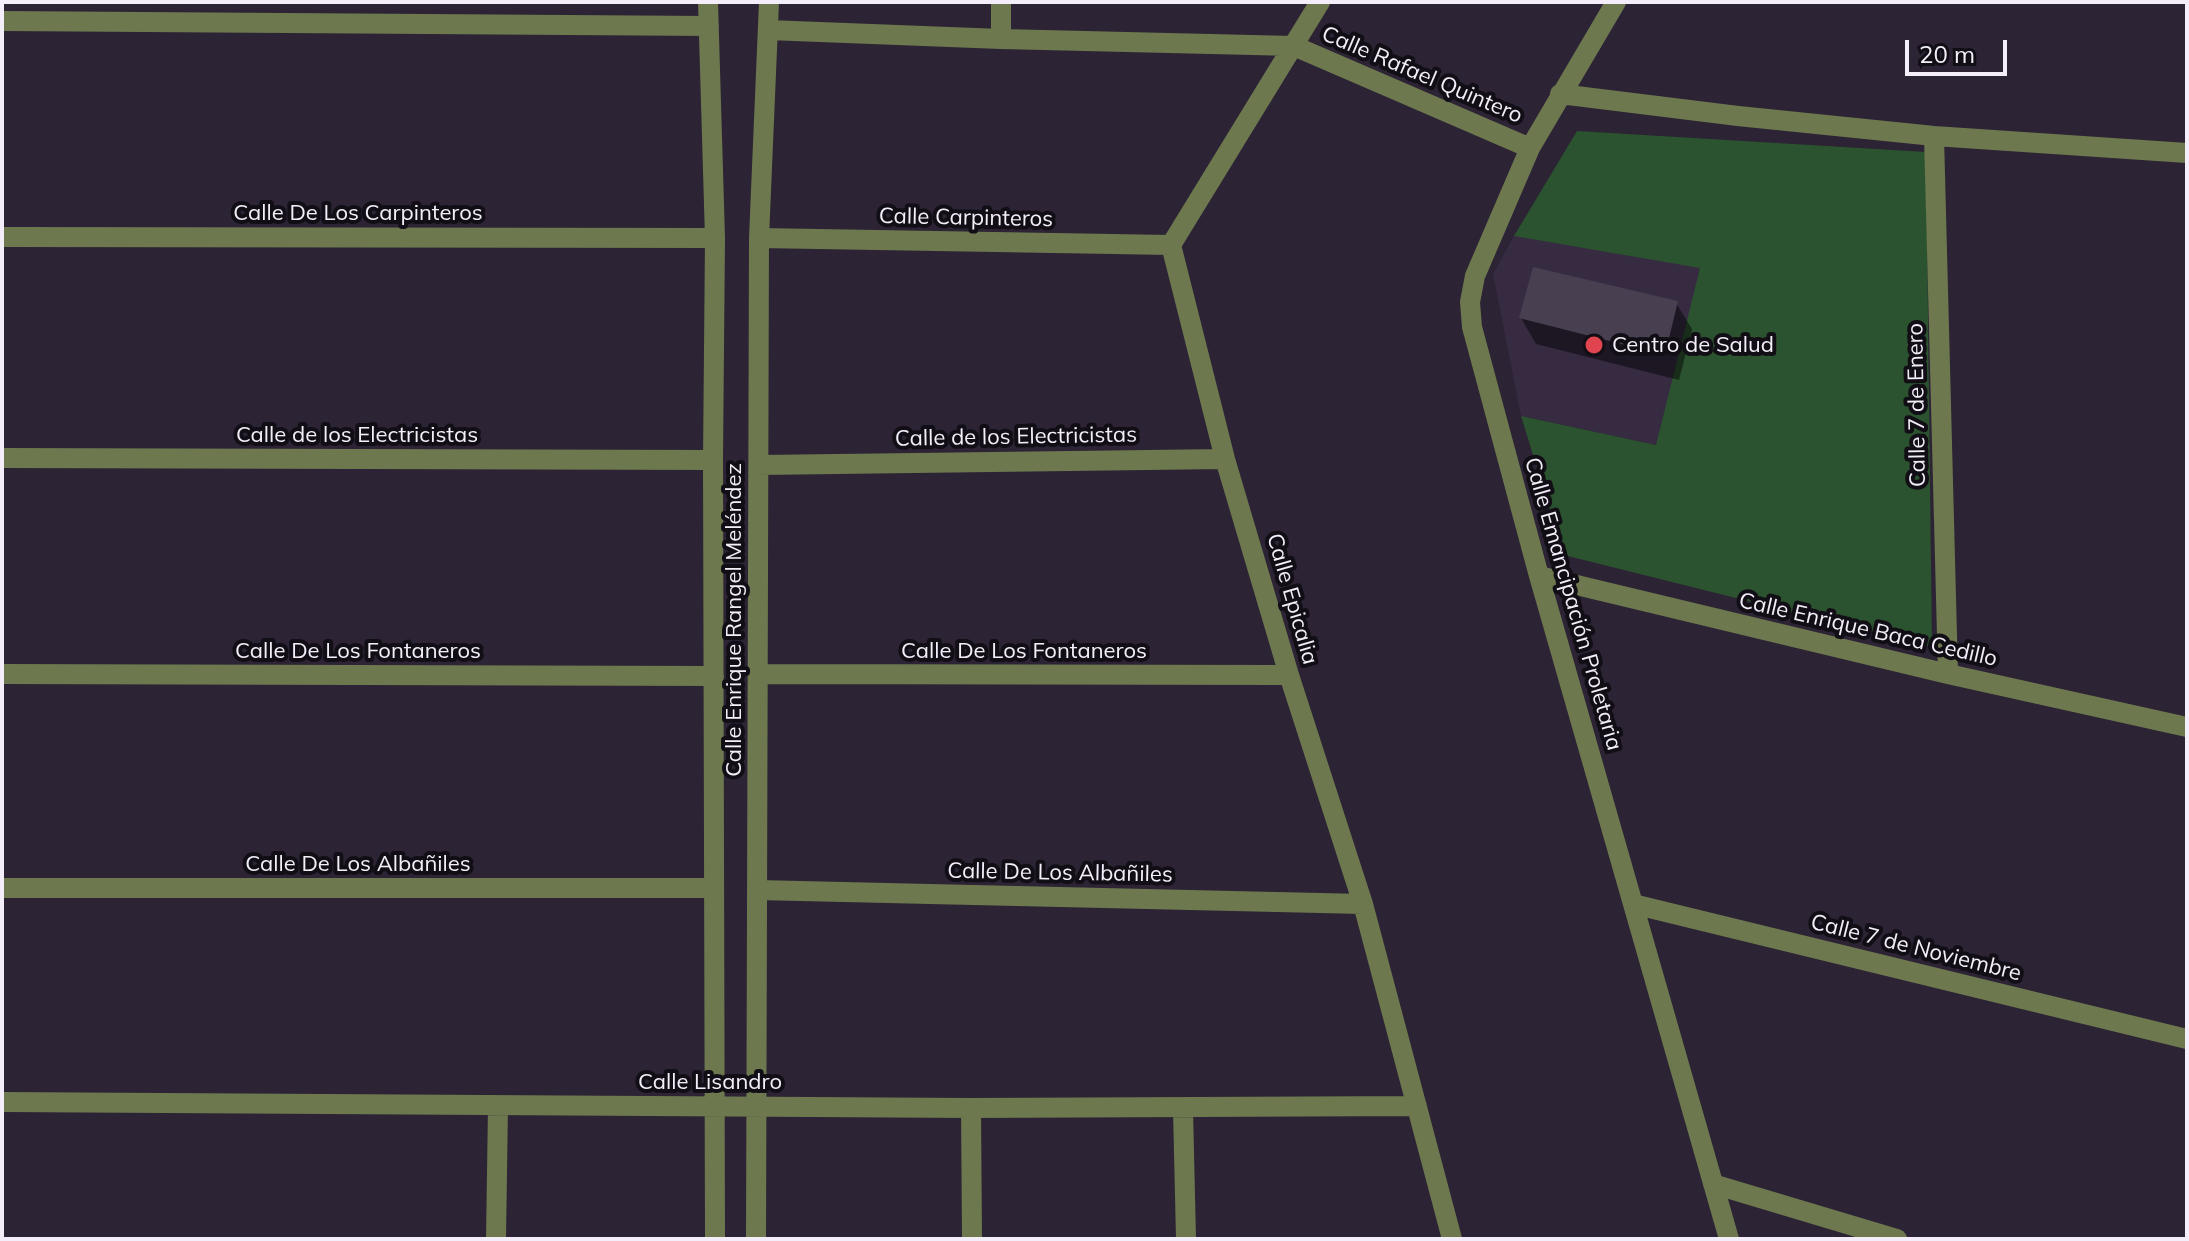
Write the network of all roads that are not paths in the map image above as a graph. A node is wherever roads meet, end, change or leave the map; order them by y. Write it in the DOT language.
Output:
graph roads {
  1 [pos="708,2"];
  2 [pos="769,2"];
  3 [pos="1001,2"];
  4 [pos="1320,2"];
  5 [pos="1616,2"];
  6 [pos="2,21"];
  7 [pos="709,26"];
  8 [pos="768,30"];
  9 [pos="1001,39"];
  10 [pos="1294,46"];
  11 [pos="1560,94"];
  12 [pos="1934,136"];
  13 [pos="1530,148"];
  14 [pos="2187,153"];
  15 [pos="2,237"];
  16 [pos="715,238"];
  17 [pos="759,238"];
  18 [pos="1171,245"];
  19 [pos="2,458"];
  20 [pos="1225,459"];
  21 [pos="713,460"];
  22 [pos="759,465"];
  23 [pos="1539,576"];
  24 [pos="2,674"];
  25 [pos="758,674"];
  26 [pos="1948,674"];
  27 [pos="1289,675"];
  28 [pos="714,676"];
  29 [pos="2187,727"];
  30 [pos="2,888"];
  31 [pos="714,888"];
  32 [pos="757,890"];
  33 [pos="1363,904"];
  34 [pos="1633,904"];
  35 [pos="2187,1039"];
  36 [pos="2,1102"];
  37 [pos="498,1106"];
  38 [pos="715,1106"];
  39 [pos="756,1106"];
  40 [pos="1417,1106"];
  41 [pos="971,1108"];
  42 [pos="1183,1109"];
  43 [pos="1713,1184"];
  44 [pos="496,1239"];
  45 [pos="715,1239"];
  46 [pos="756,1239"];
  47 [pos="972,1239"];
  48 [pos="1186,1239"];
  49 [pos="1452,1239"];
  50 [pos="1729,1239"];
  51 [pos="1897,1239"];
  1 -- 7 [label="street, Calle Enrique Rangel Meléndez"];
  2 -- 8 [label="street, Calle Enrique Rangel Meléndez"];
  3 -- 9 [label="street"];
  4 -- 10 [label="street"];
  5 -- 11 [label="street, Calle Emancipación Proletaria"];
  6 -- 7 [label="street"];
  7 -- 16 [label="street, Calle Enrique Rangel Meléndez"];
  8 -- 9 [label="street, Calle Rafael Quintero"];
  8 -- 17 [label="street, Calle Enrique Rangel Meléndez"];
  9 -- 10 [label="street, Calle Rafael Quintero"];
  10 -- 13 [label="street, Calle Rafael Quintero"];
  10 -- 18 [label="street"];
  11 -- 12 [label="street"];
  11 -- 13 [label="street, Calle Emancipación Proletaria"];
  12 -- 14 [label="street"];
  12 -- 26 [label="street, Calle 7 de Enero"];
  13 -- 23 [label="street, Calle Emancipación Proletaria"];
  15 -- 16 [label="street, Calle De Los Carpinteros"];
  16 -- 21 [label="street, Calle Enrique Rangel Meléndez"];
  17 -- 18 [label="street, Calle Carpinteros"];
  17 -- 22 [label="street, Calle Enrique Rangel Meléndez"];
  18 -- 20 [label="street, Calle Epicalia"];
  19 -- 21 [label="street, Calle de los Electricistas"];
  20 -- 22 [label="street, Calle de los Electricistas"];
  20 -- 27 [label="street, Calle Epicalia"];
  21 -- 28 [label="street, Calle Enrique Rangel Meléndez"];
  22 -- 25 [label="street, Calle Enrique Rangel Meléndez"];
  23 -- 26 [label="street, Calle Enrique Baca Cedillo"];
  23 -- 34 [label="street, Calle Emancipación Proletaria"];
  24 -- 28 [label="street, Calle De Los Fontaneros"];
  25 -- 27 [label="street, Calle De Los Fontaneros"];
  25 -- 32 [label="street, Calle Enrique Rangel Meléndez"];
  26 -- 29 [label="street, Calle Enrique Baca Cedillo"];
  27 -- 33 [label="street, Calle Epicalia"];
  28 -- 31 [label="street, Calle Enrique Rangel Meléndez"];
  30 -- 31 [label="street, Calle De Los Albañiles"];
  31 -- 38 [label="street, Calle Enrique Rangel Meléndez"];
  32 -- 33 [label="street, Calle De Los Albañiles"];
  32 -- 39 [label="street, Calle Enrique Rangel Meléndez"];
  33 -- 40 [label="street, Calle Epicalia"];
  34 -- 35 [label="street, Calle 7 de Noviembre"];
  34 -- 43 [label="street, Calle Emancipación Proletaria"];
  36 -- 37 [label="street, Calle Lisandro"];
  37 -- 38 [label="street, Calle Lisandro"];
  37 -- 44 [label="street"];
  38 -- 39 [label="street, Calle Lisandro"];
  38 -- 45 [label="street, Calle Enrique Rangel Meléndez"];
  39 -- 41 [label="street, Calle Lisandro"];
  39 -- 46 [label="street, Calle Enrique Rangel Meléndez"];
  40 -- 42 [label="street, Calle Lisandro"];
  40 -- 49 [label="street, Calle Epicalia"];
  41 -- 42 [label="street, Calle Lisandro"];
  41 -- 47 [label="street"];
  42 -- 48 [label="street"];
  43 -- 50 [label="street, Calle Emancipación Proletaria"];
  43 -- 51 [label="street"];
}
